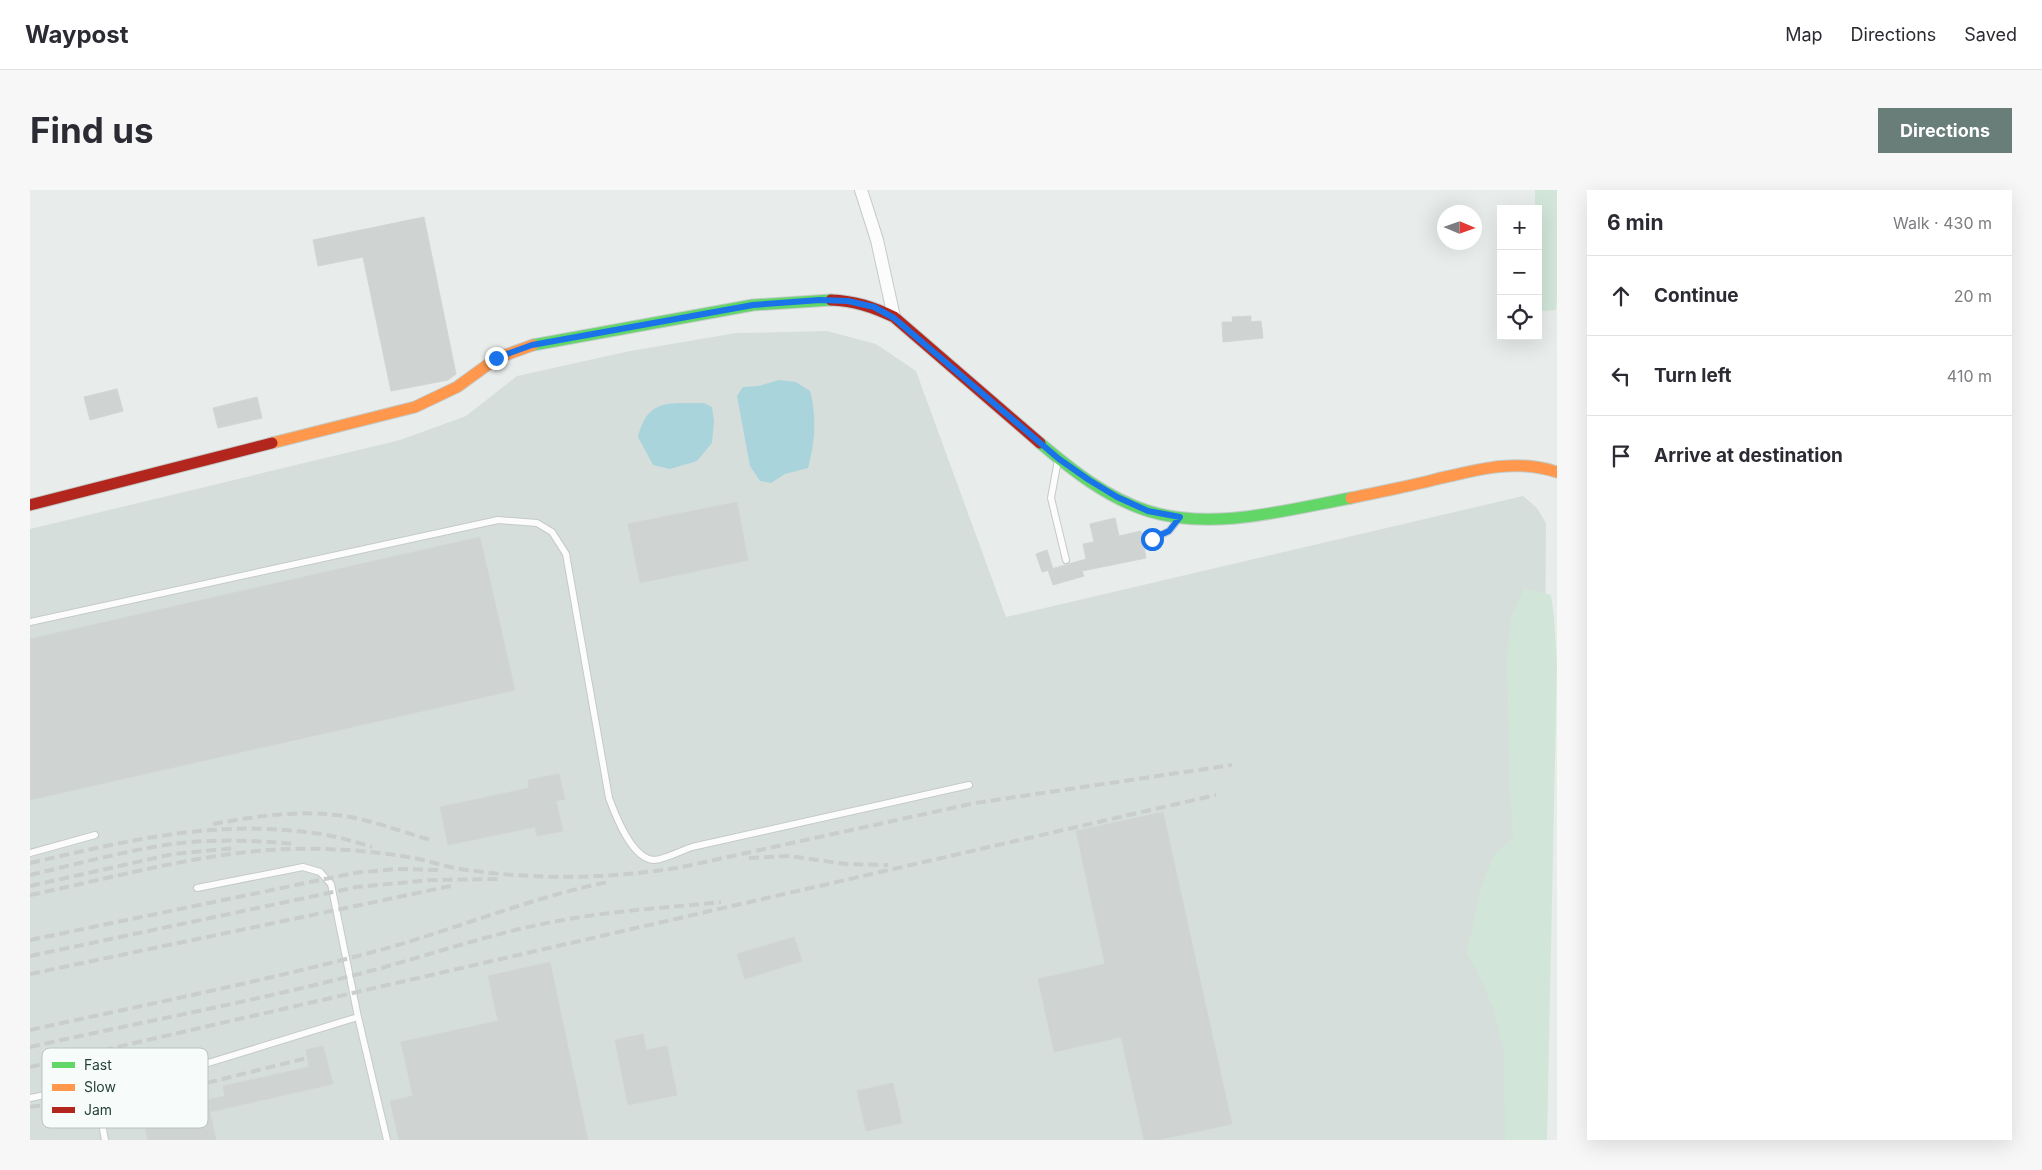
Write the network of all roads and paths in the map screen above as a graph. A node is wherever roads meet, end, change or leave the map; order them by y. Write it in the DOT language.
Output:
graph roads {
  1 [pos="861,190"];
  2 [pos="894,318"];
  3 [pos="1059,459"];
  4 [pos="1557,472"];
  5 [pos="30,505"];
  6 [pos="1180,517"];
  7 [pos="1152,539"];
  8 [pos="1066,560"];
  9 [pos="30,622"];
  10 [pos="969,785"];
  11 [pos="95,835"];
  12 [pos="30,853"];
  13 [pos="197,888"];
  14 [pos="358,1017"];
  15 [pos="208,1063"];
  16 [pos="387,1140"];
  1 -- 2 [label="street"];
  2 -- 3 [label="street"];
  2 -- 5 [label="street"];
  3 -- 6 [label="street"];
  3 -- 8 [label="lane"];
  4 -- 6 [label="street"];
  6 -- 7 [label="lane"];
  9 -- 10 [label="lane"];
  11 -- 12 [label="lane"];
  13 -- 14 [label="lane"];
  14 -- 15 [label="lane"];
  14 -- 16 [label="lane"];
}
